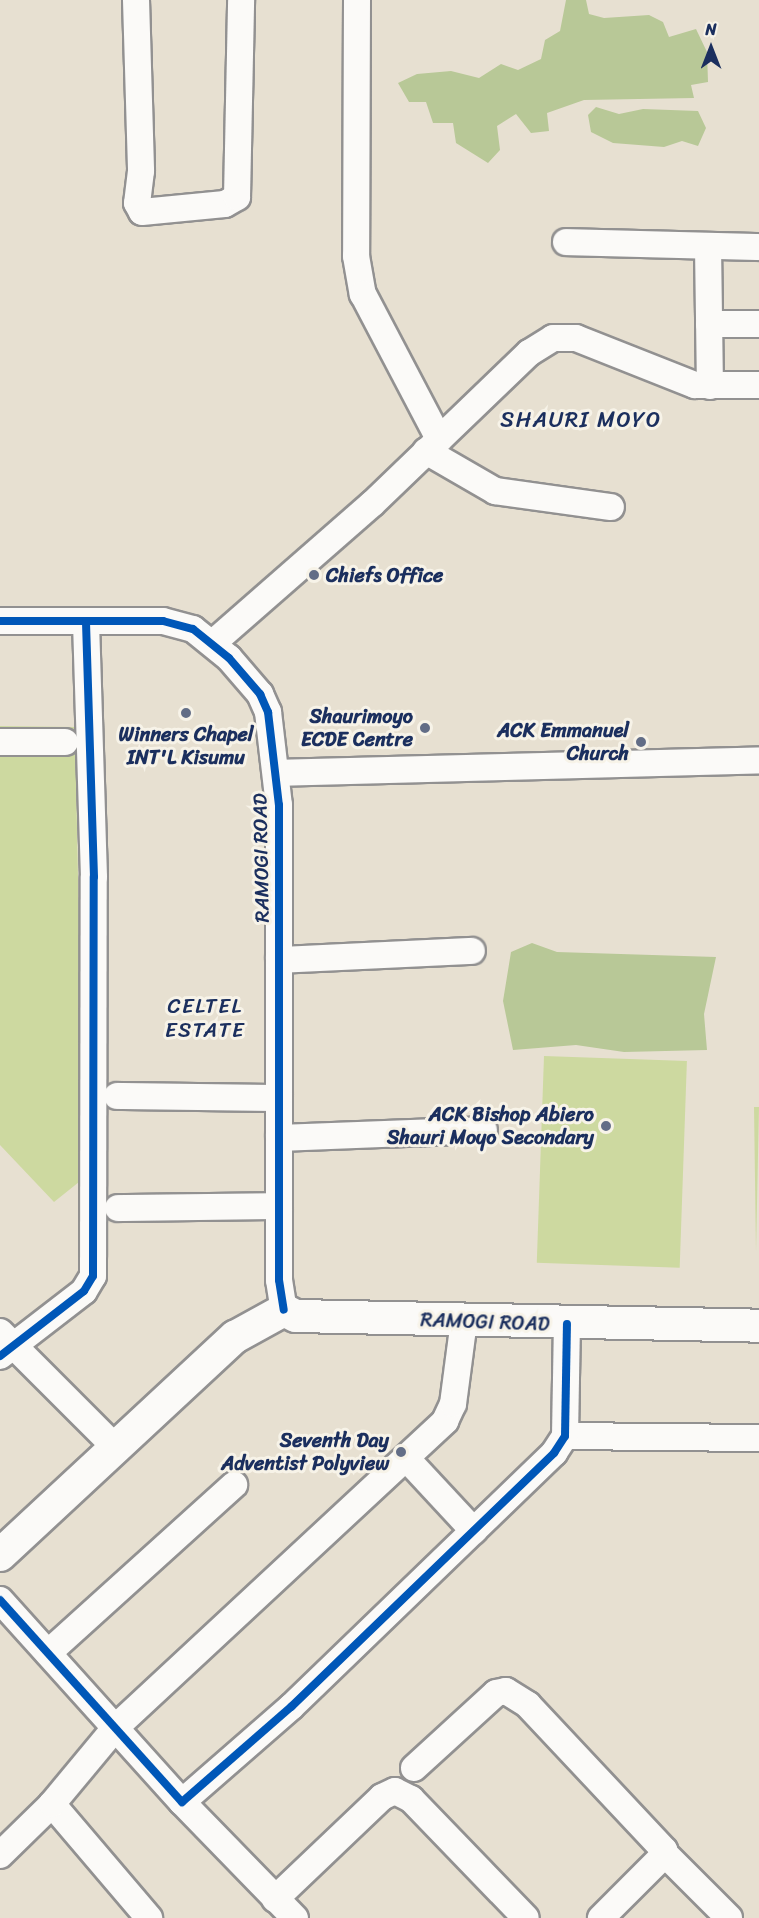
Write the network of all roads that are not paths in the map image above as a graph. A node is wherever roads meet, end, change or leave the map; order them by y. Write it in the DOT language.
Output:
graph roads {
  1 [pos="136,0"];
  2 [pos="241,0"];
  3 [pos="357,0"];
  4 [pos="566,242"];
  5 [pos="708,246"];
  6 [pos="759,247"];
  7 [pos="709,324"];
  8 [pos="759,324"];
  9 [pos="759,385"];
  10 [pos="710,386"];
  11 [pos="433,445"];
  12 [pos="611,507"];
  13 [pos="0,621"];
  14 [pos="86,621"];
  15 [pos="213,644"];
  16 [pos="0,742"];
  17 [pos="65,742"];
  18 [pos="759,760"];
  19 [pos="276,773"];
  20 [pos="472,951"];
  21 [pos="279,960"];
  22 [pos="117,1096"];
  23 [pos="279,1098"];
  24 [pos="484,1130"];
  25 [pos="279,1138"];
  26 [pos="279,1206"];
  27 [pos="118,1208"];
  28 [pos="284,1310"];
  29 [pos="464,1321"];
  30 [pos="567,1324"];
  31 [pos="759,1326"];
  32 [pos="4,1345"];
  33 [pos="566,1436"];
  34 [pos="759,1438"];
  35 [pos="114,1446"];
  36 [pos="407,1459"];
  37 [pos="234,1485"];
  38 [pos="474,1531"];
  39 [pos="0,1555"];
  40 [pos="0,1600"];
  41 [pos="48,1653"];
  42 [pos="115,1728"];
  43 [pos="414,1768"];
  44 [pos="182,1802"];
  45 [pos="52,1804"];
  46 [pos="664,1853"];
  47 [pos="0,1855"];
  48 [pos="275,1899"];
  49 [pos="149,1918"];
  50 [pos="295,1918"];
  51 [pos="526,1918"];
  52 [pos="601,1918"];
  53 [pos="729,1918"];
  1 -- 2 [label="street"];
  3 -- 11 [label="street"];
  4 -- 5 [label="street"];
  5 -- 6 [label="street"];
  5 -- 7 [label="street"];
  7 -- 8 [label="street"];
  7 -- 10 [label="street"];
  9 -- 10 [label="street"];
  10 -- 11 [label="street"];
  11 -- 12 [label="street"];
  11 -- 15 [label="street"];
  13 -- 14 [label="street, RAMOGI ROAD"];
  14 -- 15 [label="street, RAMOGI ROAD"];
  14 -- 32 [label="street"];
  15 -- 19 [label="street, RAMOGI ROAD"];
  16 -- 17 [label="street"];
  18 -- 19 [label="street"];
  19 -- 21 [label="street, RAMOGI ROAD"];
  20 -- 21 [label="street"];
  21 -- 23 [label="street, RAMOGI ROAD"];
  22 -- 23 [label="street"];
  23 -- 25 [label="street, RAMOGI ROAD"];
  24 -- 25 [label="street"];
  25 -- 26 [label="street, RAMOGI ROAD"];
  26 -- 27 [label="street"];
  26 -- 28 [label="street, RAMOGI ROAD"];
  28 -- 29 [label="main road, RAMOGI ROAD"];
  28 -- 35 [label="main road"];
  29 -- 30 [label="main road, RAMOGI ROAD"];
  29 -- 36 [label="street"];
  30 -- 31 [label="main road, RAMOGI ROAD"];
  30 -- 33 [label="street"];
  32 -- 35 [label="street"];
  33 -- 34 [label="street"];
  33 -- 38 [label="street"];
  35 -- 39 [label="main road"];
  36 -- 38 [label="street"];
  36 -- 42 [label="street"];
  37 -- 41 [label="street"];
  38 -- 44 [label="street"];
  40 -- 41 [label="street"];
  41 -- 42 [label="street"];
  42 -- 44 [label="street"];
  42 -- 45 [label="street"];
  43 -- 46 [label="street"];
  44 -- 48 [label="street"];
  45 -- 47 [label="street"];
  45 -- 49 [label="street"];
  46 -- 52 [label="street"];
  46 -- 53 [label="street"];
  48 -- 50 [label="street"];
  48 -- 51 [label="street"];
}
